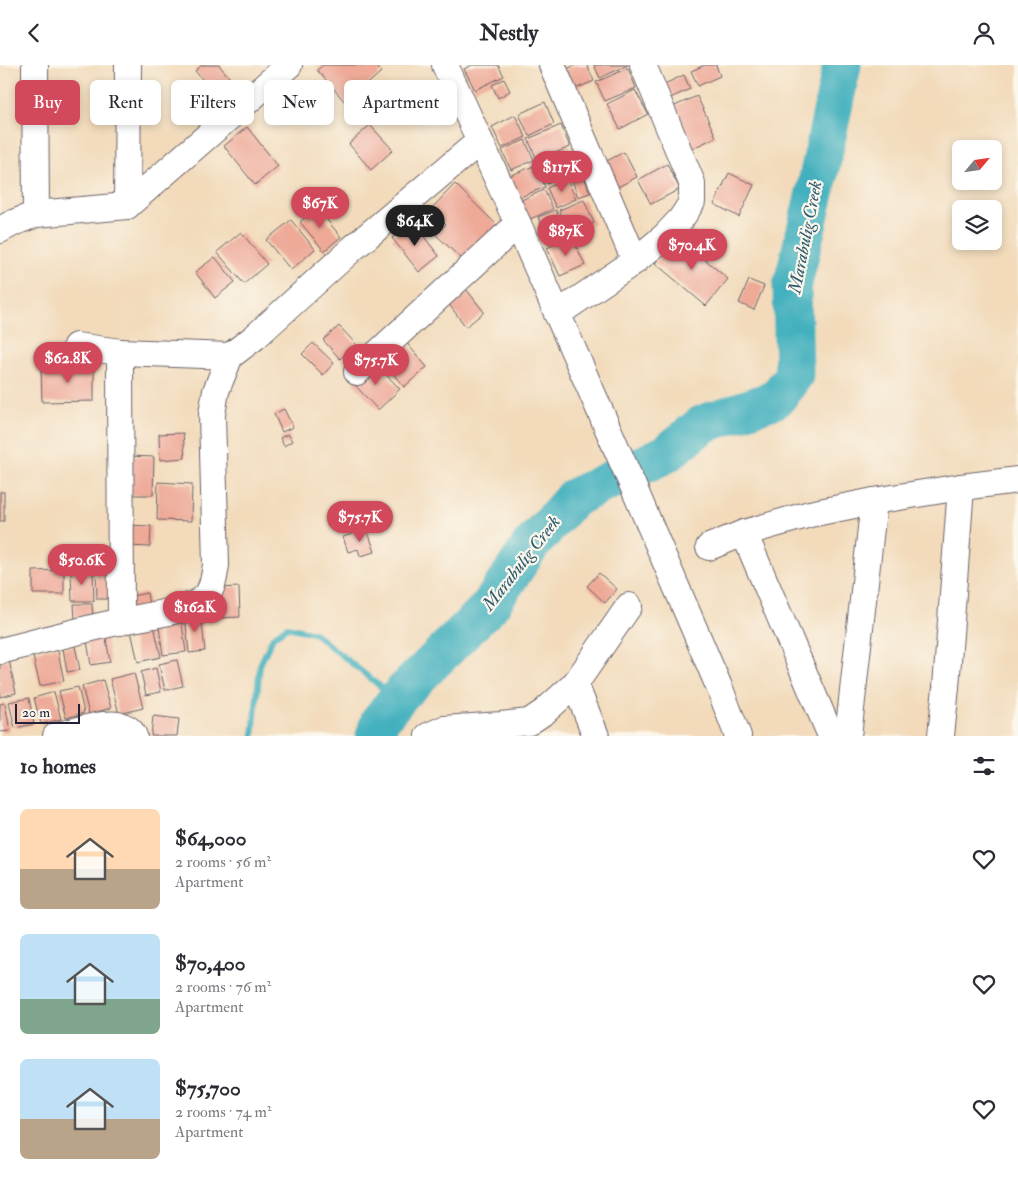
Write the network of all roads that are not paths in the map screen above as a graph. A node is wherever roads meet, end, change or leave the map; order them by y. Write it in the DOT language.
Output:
graph roads {
  1 [pos="35,65"];
  2 [pos="128,65"];
  3 [pos="289,65"];
  4 [pos="444,65"];
  5 [pos="552,65"];
  6 [pos="643,65"];
  7 [pos="480,141"];
  8 [pos="128,206"];
  9 [pos="36,214"];
  10 [pos="518,224"];
  11 [pos="0,230"];
  12 [pos="635,261"];
  13 [pos="557,314"];
  14 [pos="76,346"];
  15 [pos="120,352"];
  16 [pos="230,357"];
  17 [pos="357,372"];
  18 [pos="1018,480"];
  19 [pos="961,487"];
  20 [pos="874,501"];
  21 [pos="744,533"];
  22 [pos="709,547"];
  23 [pos="629,606"];
  24 [pos="121,622"];
  25 [pos="0,651"];
  26 [pos="575,683"];
  27 [pos="503,731"];
  28 [pos="56,736"];
  29 [pos="134,736"];
  30 [pos="428,736"];
  31 [pos="596,736"];
  32 [pos="738,736"];
  33 [pos="831,736"];
  34 [pos="848,736"];
  35 [pos="941,736"];
  1 -- 9 [label="street"];
  2 -- 8 [label="street"];
  3 -- 8 [label="street"];
  4 -- 7 [label="street"];
  5 -- 12 [label="street"];
  6 -- 12 [label="street"];
  7 -- 10 [label="street"];
  7 -- 16 [label="street"];
  8 -- 9 [label="street"];
  9 -- 11 [label="street"];
  10 -- 13 [label="street"];
  10 -- 17 [label="street"];
  12 -- 13 [label="street"];
  13 -- 32 [label="street"];
  14 -- 15 [label="street"];
  15 -- 16 [label="street"];
  15 -- 24 [label="street"];
  16 -- 24 [label="street"];
  18 -- 19 [label="street"];
  19 -- 20 [label="street"];
  19 -- 35 [label="street"];
  20 -- 21 [label="street"];
  20 -- 34 [label="street"];
  21 -- 22 [label="street"];
  21 -- 33 [label="street"];
  23 -- 26 [label="street"];
  24 -- 25 [label="street"];
  26 -- 27 [label="street"];
  26 -- 31 [label="street"];
  27 -- 30 [label="street"];
  28 -- 29 [label="street"];
}
